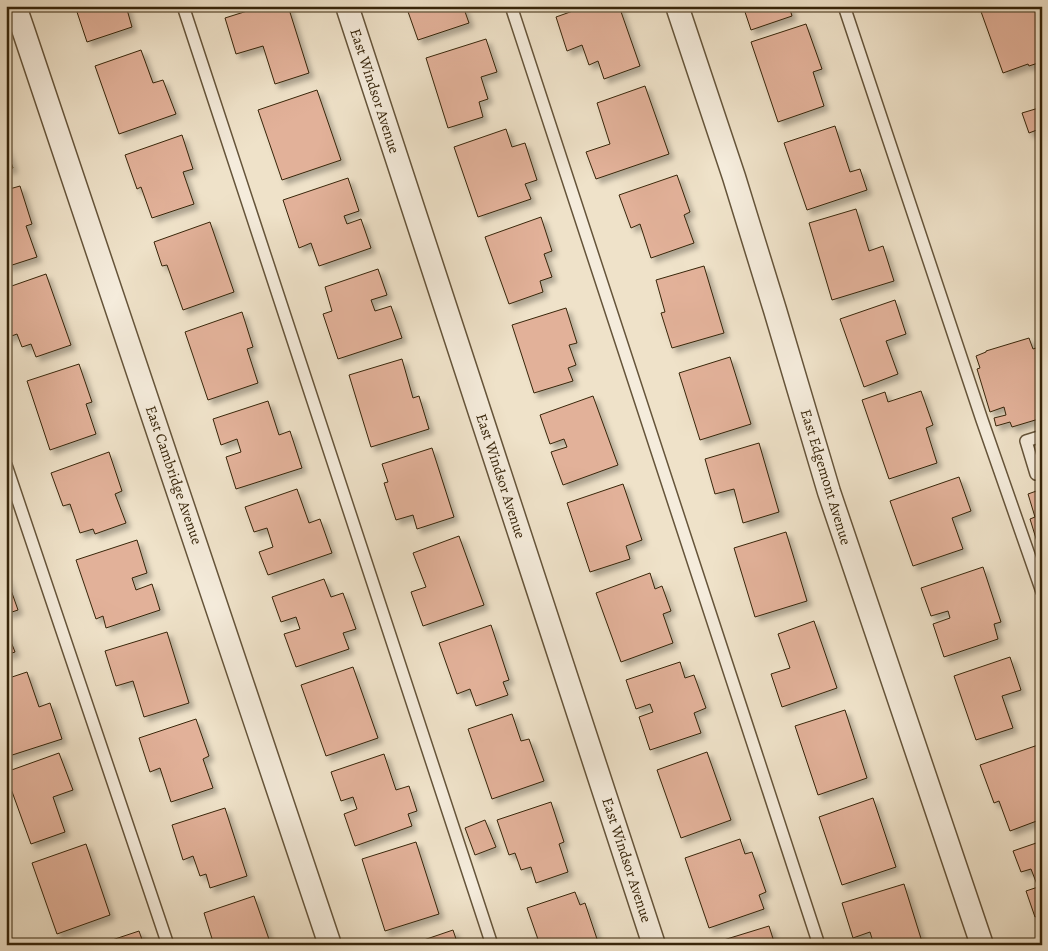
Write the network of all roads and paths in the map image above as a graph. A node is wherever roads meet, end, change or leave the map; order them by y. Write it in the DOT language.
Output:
graph roads {
  1 [pos="15,6"];
  2 [pos="183,6"];
  3 [pos="347,6"];
  4 [pos="511,6"];
  5 [pos="677,6"];
  6 [pos="844,6"];
  7 [pos="1042,436"];
  8 [pos="6,465"];
  9 [pos="1042,472"];
  10 [pos="1042,592"];
  11 [pos="168,945"];
  12 [pos="330,945"];
  13 [pos="492,945"];
  14 [pos="654,945"];
  15 [pos="819,945"];
  16 [pos="982,945"];
  1 -- 12 [label="street, East Cambridge Avenue"];
  2 -- 13 [label="lane"];
  3 -- 14 [label="street, East Windsor Avenue"];
  4 -- 15 [label="lane"];
  5 -- 16 [label="street, East Edgemont Avenue"];
  6 -- 10 [label="lane"];
  7 -- 9 [label="lane"];
  8 -- 11 [label="lane"];
}
